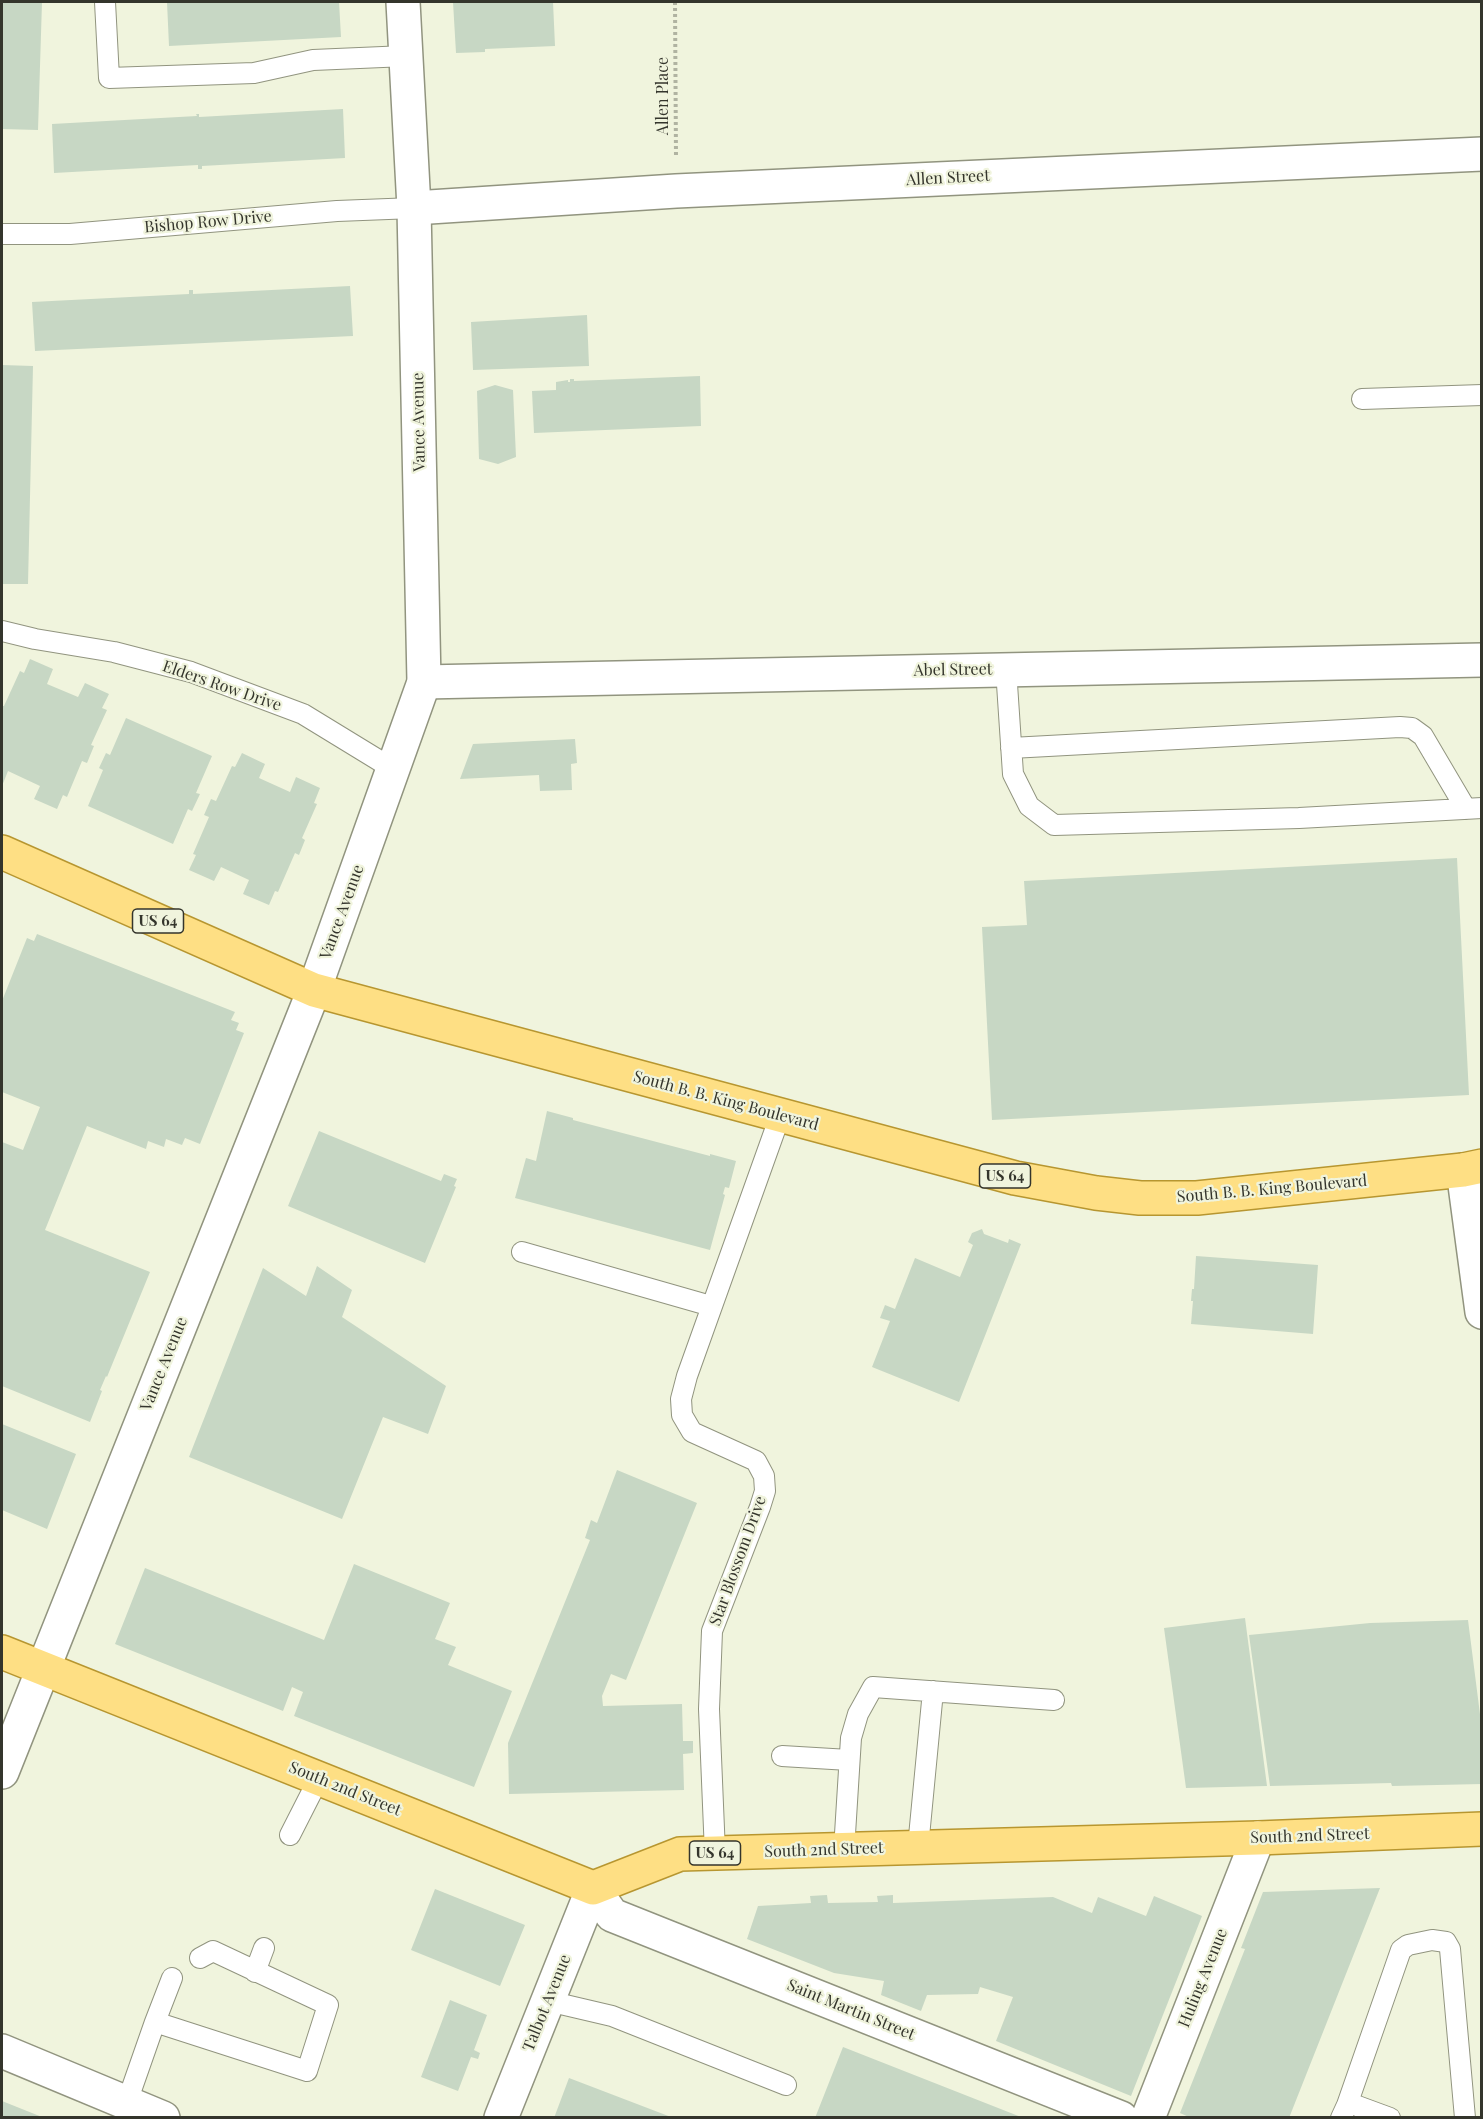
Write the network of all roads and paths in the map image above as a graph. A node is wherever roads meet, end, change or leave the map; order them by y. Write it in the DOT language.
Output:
graph roads {
  1 [pos="105,2"];
  2 [pos="403,2"];
  3 [pos="675,2"];
  4 [pos="406,56"];
  5 [pos="1482,154"];
  6 [pos="676,191"];
  7 [pos="414,208"];
  8 [pos="2,234"];
  9 [pos="1482,395"];
  10 [pos="1362,399"];
  11 [pos="2,631"];
  12 [pos="1482,660"];
  13 [pos="1006,669"];
  14 [pos="424,682"];
  15 [pos="1011,748"];
  16 [pos="393,769"];
  17 [pos="1474,809"];
  18 [pos="2,852"];
  19 [pos="314,990"];
  20 [pos="780,1116"];
  21 [pos="1475,1168"];
  22 [pos="522,1252"];
  23 [pos="711,1306"];
  24 [pos="1482,1312"];
  25 [pos="2,1652"];
  26 [pos="43,1668"];
  27 [pos="933,1691"];
  28 [pos="1054,1700"];
  29 [pos="782,1756"];
  30 [pos="849,1760"];
  31 [pos="2,1772"];
  32 [pos="319,1778"];
  33 [pos="1482,1829"];
  34 [pos="290,1835"];
  35 [pos="1258,1839"];
  36 [pos="918,1847"];
  37 [pos="844,1850"];
  38 [pos="715,1853"];
  39 [pos="593,1888"];
  40 [pos="264,1948"];
  41 [pos="200,1958"];
  42 [pos="255,1972"];
  43 [pos="172,1978"];
  44 [pos="548,2001"];
  45 [pos="155,2022"];
  46 [pos="2,2051"];
  47 [pos="786,2085"];
  48 [pos="127,2102"];
  49 [pos="1344,2111"];
  50 [pos="1127,2117"];
  51 [pos="163,2118"];
  52 [pos="501,2118"];
  53 [pos="1389,2118"];
  54 [pos="1466,2118"];
  1 -- 4 [label="lane"];
  2 -- 4 [label="street, Vance Avenue"];
  3 -- 6 [label="path, Allen Place"];
  4 -- 7 [label="street, Vance Avenue"];
  5 -- 6 [label="street, Allen Street"];
  6 -- 7 [label="street, Allen Street"];
  7 -- 8 [label="lane, Bishop Row Drive"];
  7 -- 14 [label="street, Vance Avenue"];
  9 -- 10 [label="lane"];
  11 -- 16 [label="lane, Elders Row Drive"];
  12 -- 13 [label="street, Abel Street"];
  13 -- 14 [label="street, Abel Street"];
  13 -- 15 [label="lane"];
  14 -- 16 [label="street, Vance Avenue"];
  15 -- 17 [label="lane"];
  15 -- 17 [label="lane"];
  16 -- 19 [label="street, Vance Avenue"];
  18 -- 19 [label="main road, South B. B. King Boulevard / US 64"];
  19 -- 20 [label="main road, South B. B. King Boulevard / US 64"];
  19 -- 26 [label="street, Vance Avenue"];
  20 -- 21 [label="main road, South B. B. King Boulevard / US 64"];
  20 -- 23 [label="lane, Star Blossom Drive"];
  21 -- 24 [label="street"];
  22 -- 23 [label="lane"];
  23 -- 38 [label="lane, Star Blossom Drive"];
  25 -- 26 [label="main road, South 2nd Street"];
  26 -- 31 [label="street, Vance Avenue"];
  26 -- 32 [label="main road, South 2nd Street"];
  27 -- 28 [label="lane"];
  27 -- 30 [label="lane"];
  27 -- 36 [label="lane"];
  29 -- 30 [label="lane"];
  30 -- 37 [label="lane"];
  32 -- 34 [label="lane"];
  32 -- 39 [label="main road, South 2nd Street"];
  33 -- 35 [label="main road, South 2nd Street / US 64"];
  35 -- 36 [label="main road, South 2nd Street / US 64"];
  35 -- 50 [label="street, Huling Avenue"];
  36 -- 37 [label="main road, South 2nd Street / US 64"];
  37 -- 38 [label="main road, South 2nd Street / US 64"];
  38 -- 39 [label="main road, South 2nd Street / US 64"];
  39 -- 44 [label="street, Talbot Avenue"];
  39 -- 50 [label="street, Saint Martin Street"];
  40 -- 42 [label="lane"];
  41 -- 42 [label="lane"];
  42 -- 45 [label="lane"];
  43 -- 45 [label="lane"];
  44 -- 47 [label="lane"];
  44 -- 52 [label="street, Talbot Avenue"];
  45 -- 48 [label="lane"];
  46 -- 48 [label="street"];
  48 -- 51 [label="street"];
  49 -- 53 [label="lane"];
  49 -- 54 [label="lane"];
}
